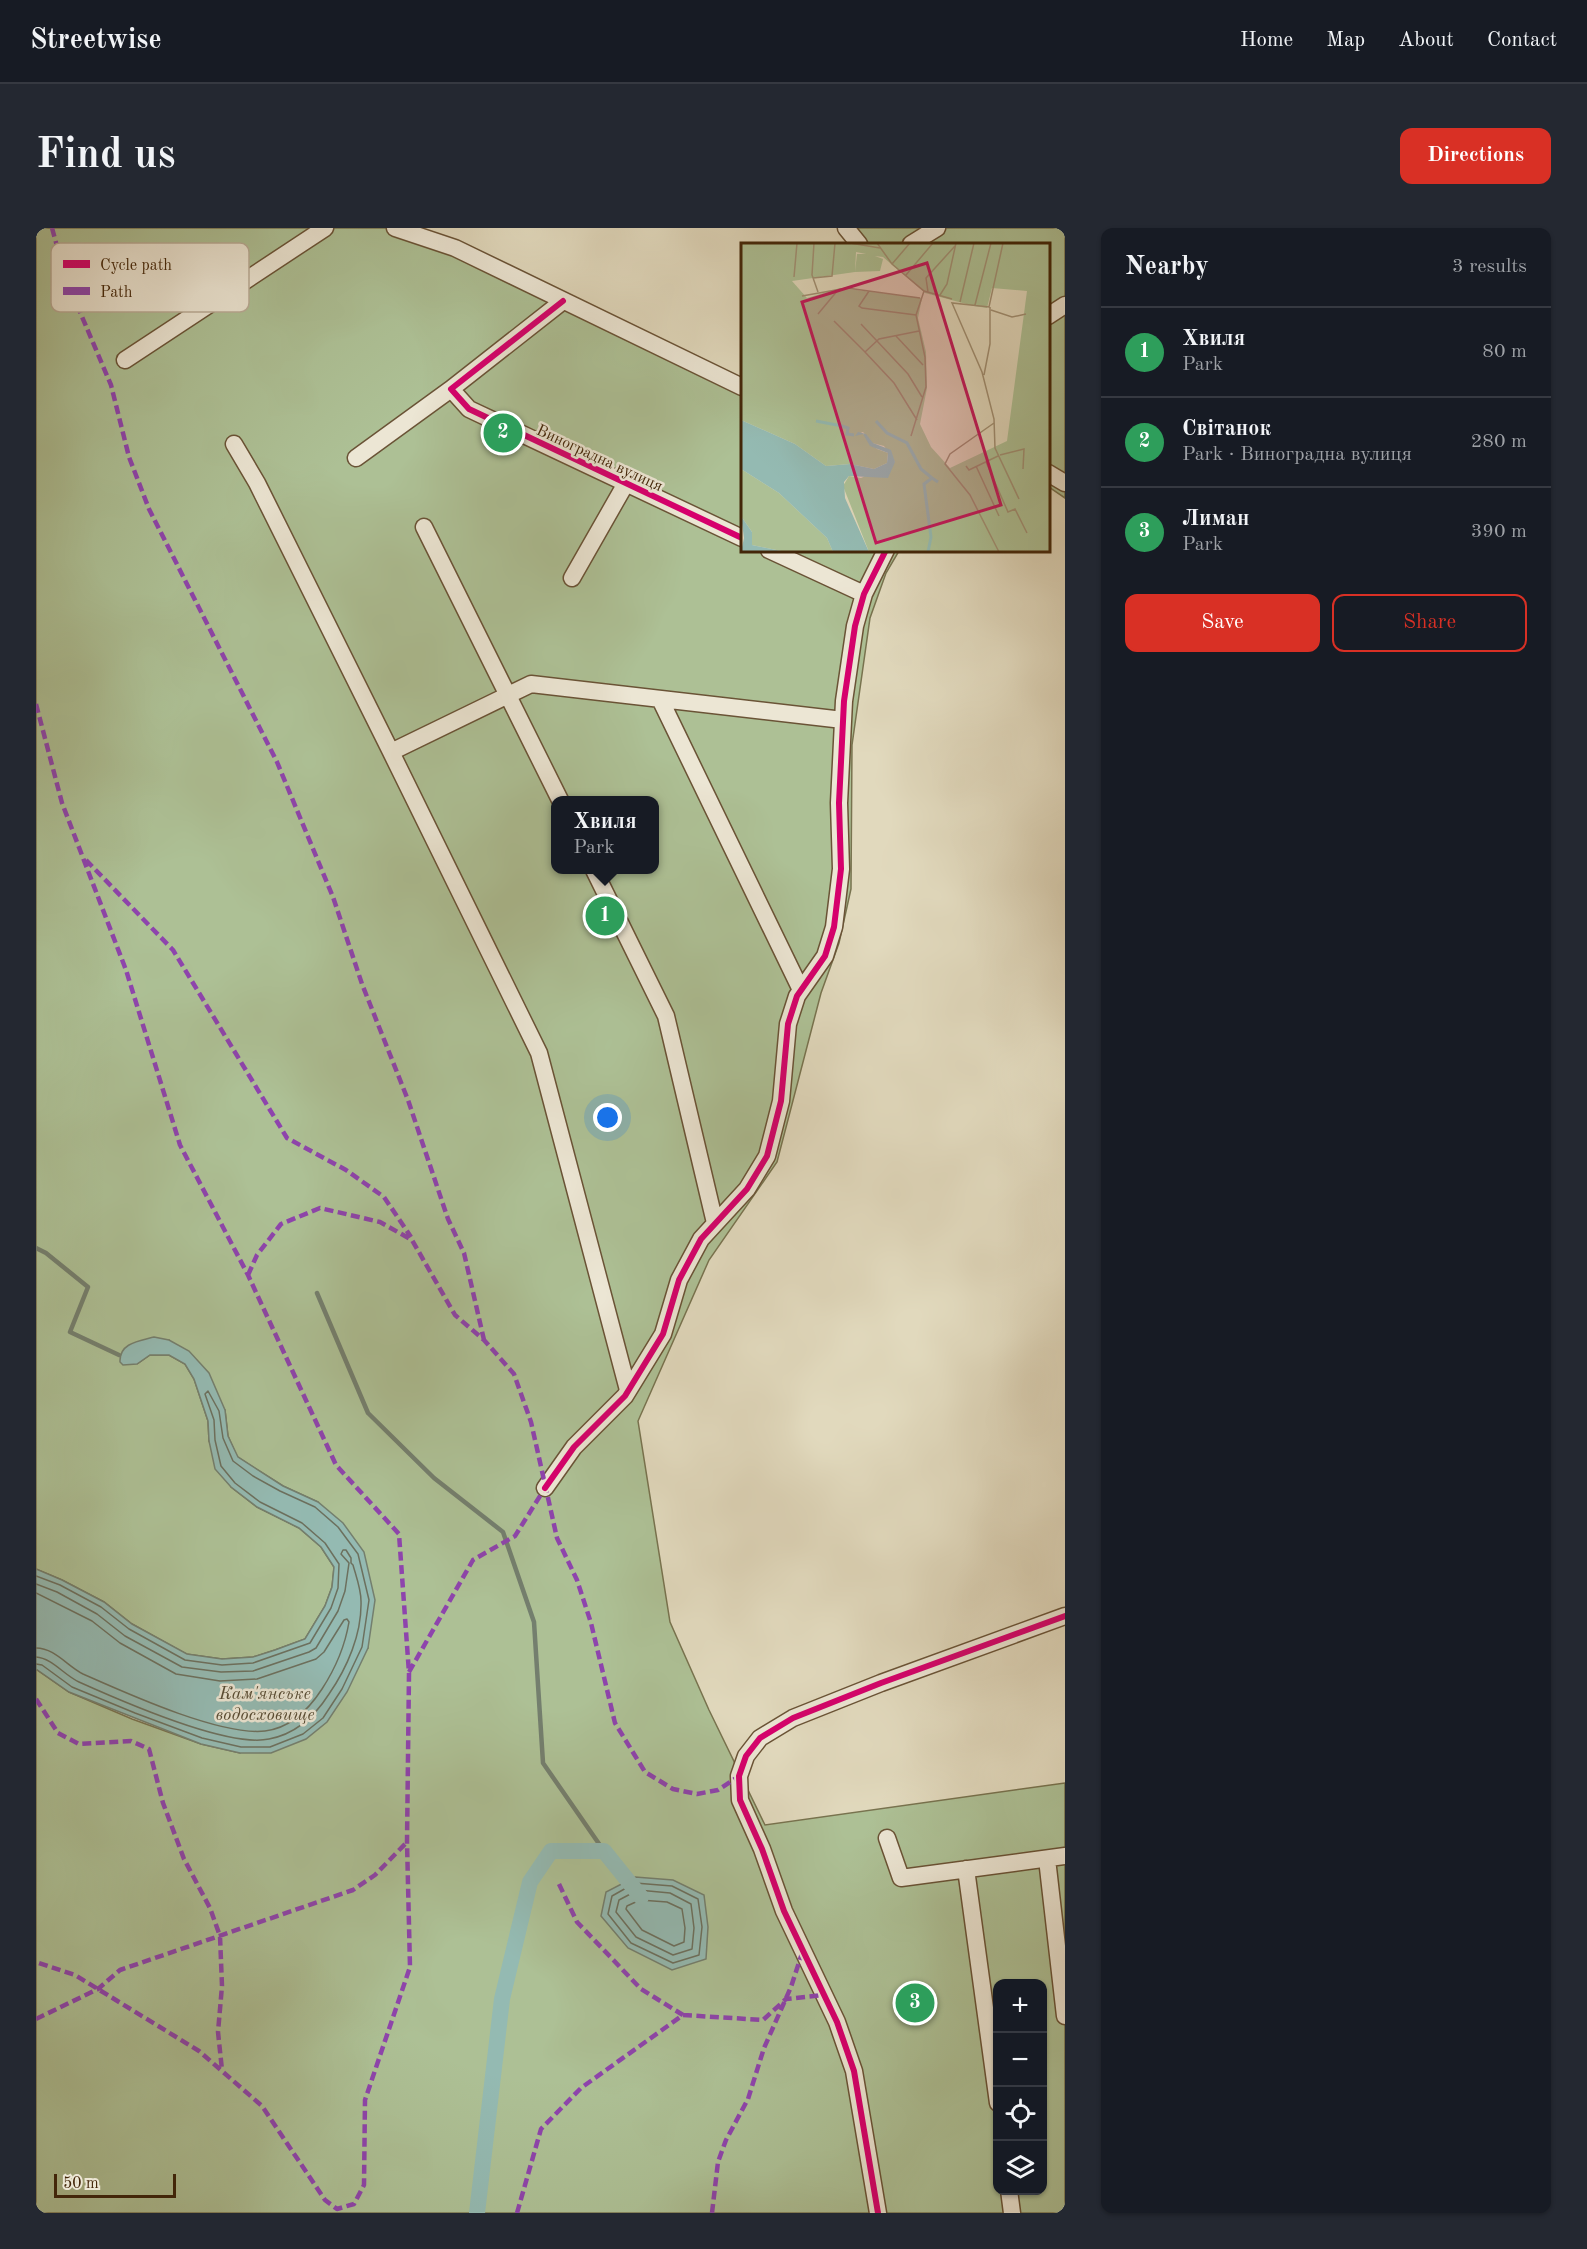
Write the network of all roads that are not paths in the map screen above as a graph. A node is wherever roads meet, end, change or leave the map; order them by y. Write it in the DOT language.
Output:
graph roads {
  1 [pos="325,228"];
  2 [pos="395,228"];
  3 [pos="846,228"];
  4 [pos="937,228"];
  5 [pos="858,243"];
  6 [pos="913,243"];
  7 [pos="249,278"];
  8 [pos="563,301"];
  9 [pos="1065,305"];
  10 [pos="198,312"];
  11 [pos="1050,315"];
  12 [pos="125,360"];
  13 [pos="741,387"];
  14 [pos="451,389"];
  15 [pos="234,444"];
  16 [pos="356,458"];
  17 [pos="1050,474"];
  18 [pos="1065,483"];
  19 [pos="625,485"];
  20 [pos="424,527"];
  21 [pos="741,538"];
  22 [pos="773,552"];
  23 [pos="885,552"];
  24 [pos="572,578"];
  25 [pos="864,594"];
  26 [pos="508,695"];
  27 [pos="660,699"];
  28 [pos="843,720"];
  29 [pos="391,752"];
  30 [pos="558,796"];
  31 [pos="596,874"];
  32 [pos="801,990"];
  33 [pos="715,1223"];
  34 [pos="628,1390"];
  35 [pos="545,1488"];
  36 [pos="1065,1616"];
  37 [pos="888,1838"];
  38 [pos="1065,1856"];
  39 [pos="1047,1859"];
  40 [pos="966,1869"];
  41 [pos="1065,2016"];
  42 [pos="996,2087"];
  43 [pos="1010,2195"];
  44 [pos="878,2213"];
  45 [pos="1012,2213"];
  1 -- 7 [label="street"];
  2 -- 8 [label="street"];
  3 -- 5 [label="street"];
  4 -- 6 [label="street"];
  8 -- 13 [label="street"];
  8 -- 14 [label="street"];
  9 -- 11 [label="street"];
  10 -- 12 [label="street"];
  14 -- 16 [label="street"];
  14 -- 19 [label="street, Виноградна вулиця"];
  15 -- 29 [label="street"];
  17 -- 18 [label="street"];
  19 -- 21 [label="street, Виноградна вулиця"];
  19 -- 24 [label="street, Виноградна вулиця"];
  20 -- 26 [label="street"];
  22 -- 25 [label="street"];
  23 -- 25 [label="street"];
  25 -- 28 [label="street"];
  26 -- 27 [label="street"];
  26 -- 29 [label="street"];
  26 -- 30 [label="street"];
  27 -- 28 [label="street"];
  27 -- 32 [label="street"];
  28 -- 32 [label="street"];
  29 -- 34 [label="street"];
  31 -- 33 [label="street"];
  32 -- 33 [label="street"];
  33 -- 34 [label="street"];
  34 -- 35 [label="street"];
  36 -- 44 [label="street"];
  37 -- 40 [label="street"];
  38 -- 39 [label="street"];
  39 -- 40 [label="street"];
  39 -- 41 [label="street"];
  40 -- 42 [label="street"];
  43 -- 45 [label="street"];
}
